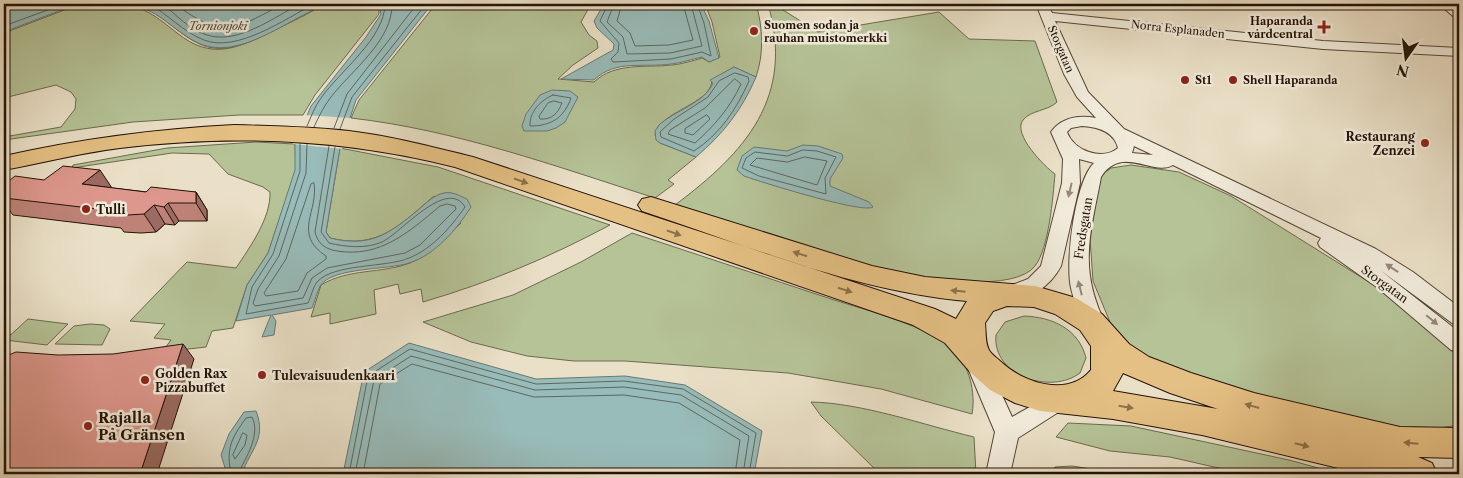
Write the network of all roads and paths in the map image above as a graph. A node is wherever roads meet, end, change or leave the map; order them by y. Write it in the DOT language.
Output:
graph roads {
  1 [pos="1445,4"];
  2 [pos="1044,10"];
  3 [pos="1459,14"];
  4 [pos="1459,52"];
  5 [pos="1082,94"];
  6 [pos="1071,122"];
  7 [pos="263,126"];
  8 [pos="1118,132"];
  9 [pos="374,133"];
  10 [pos="1063,143"];
  11 [pos="4,152"];
  12 [pos="1110,158"];
  13 [pos="4,163"];
  14 [pos="1192,168"];
  15 [pos="1310,227"];
  16 [pos="1006,294"];
  17 [pos="1459,318"];
  18 [pos="1100,332"];
  19 [pos="1459,344"];
  20 [pos="973,353"];
  21 [pos="1060,399"];
  22 [pos="1007,432"];
  23 [pos="1459,443"];
  24 [pos="998,474"];
  25 [pos="1419,474"];
  1 -- 3 [label="street"];
  2 -- 4 [label="street, Norra Esplanaden"];
  2 -- 5 [label="street, Storgatan"];
  5 -- 6 [label="street"];
  5 -- 8 [label="street, Storgatan"];
  6 -- 8 [label="street, Storgatan"];
  6 -- 10 [label="street"];
  7 -- 9 [label="highway"];
  7 -- 11 [label="highway"];
  7 -- 13 [label="highway"];
  8 -- 12 [label="street"];
  8 -- 14 [label="street, Storgatan"];
  16 -- 9 [label="highway, one-way"];
  9 -- 20 [label="highway, one-way"];
  10 -- 12 [label="street, Storgatan"];
  10 -- 16 [label="street, Fredsgatan, one-way"];
  12 -- 14 [label="street, Storgatan"];
  18 -- 12 [label="street, Fredsgatan, one-way"];
  14 -- 15 [label="street, Storgatan"];
  17 -- 15 [label="street, Storgatan, one-way"];
  15 -- 19 [label="street, Storgatan, one-way"];
  16 -- 18 [label="highway"];
  16 -- 20 [label="highway"];
  18 -- 21 [label="highway"];
  23 -- 18 [label="highway, one-way"];
  20 -- 21 [label="highway"];
  20 -- 22 [label="street"];
  21 -- 22 [label="street"];
  21 -- 25 [label="highway, one-way"];
  22 -- 24 [label="street"];
}
